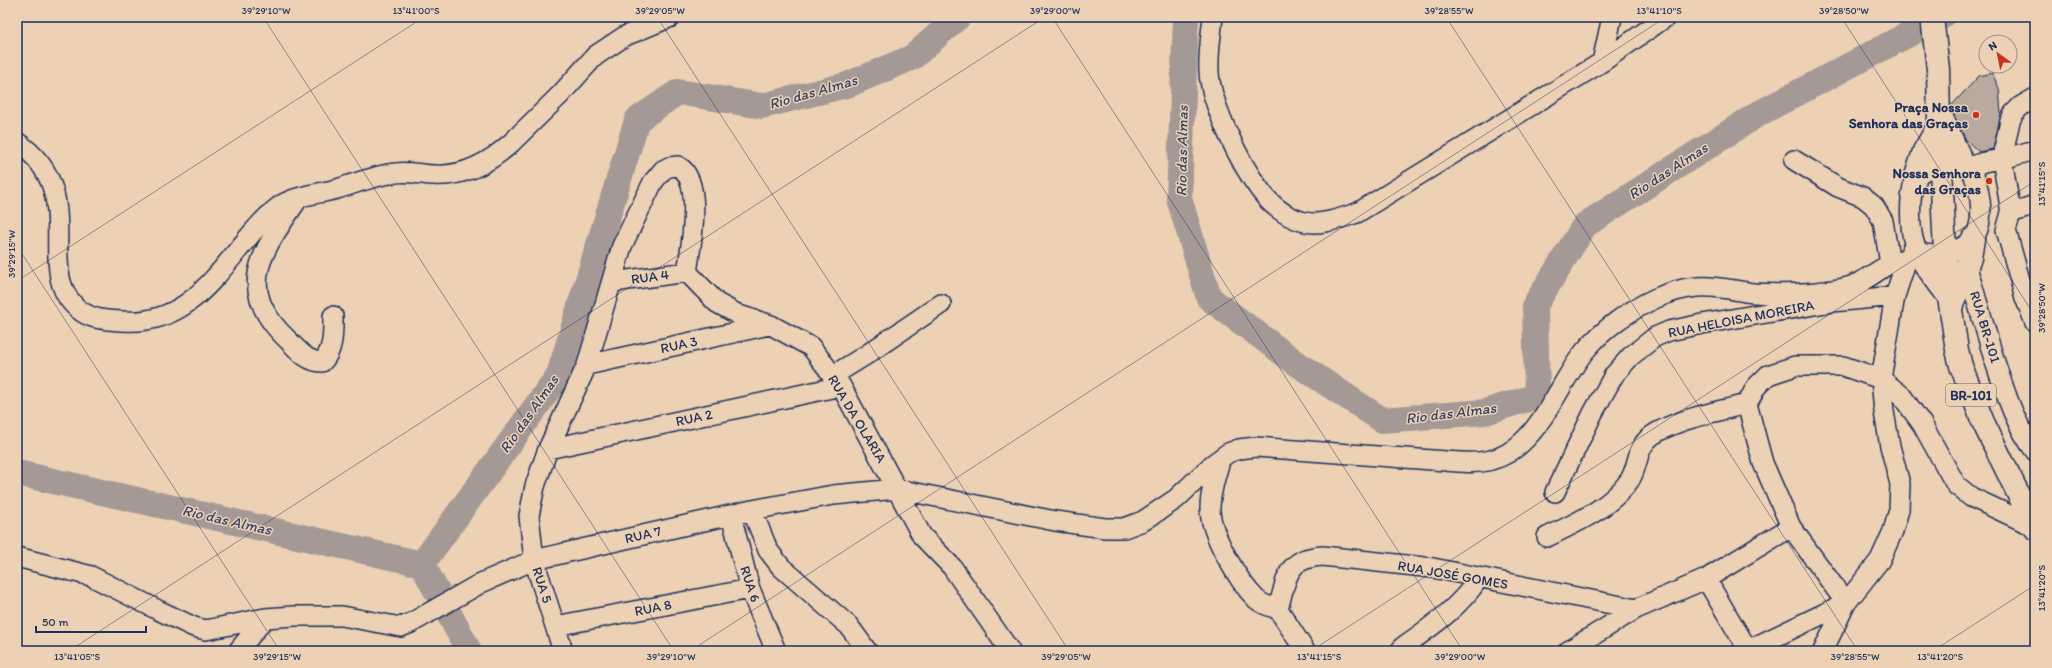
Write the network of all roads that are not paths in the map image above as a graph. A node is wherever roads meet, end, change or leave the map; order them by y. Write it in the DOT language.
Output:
graph roads {
  1 [pos="671,17"];
  2 [pos="1213,17"];
  3 [pos="1612,17"];
  4 [pos="1666,17"];
  5 [pos="1932,17"];
  6 [pos="1602,62"];
  7 [pos="2035,98"];
  8 [pos="1939,118"];
  9 [pos="17,142"];
  10 [pos="2035,150"];
  11 [pos="2002,159"];
  12 [pos="1794,160"];
  13 [pos="1941,165"];
  14 [pos="1966,165"];
  15 [pos="1915,179"];
  16 [pos="298,198"];
  17 [pos="2035,205"];
  18 [pos="2008,222"];
  19 [pos="1975,236"];
  20 [pos="1945,253"];
  21 [pos="1907,255"];
  22 [pos="1967,267"];
  23 [pos="687,272"];
  24 [pos="612,282"];
  25 [pos="1895,296"];
  26 [pos="1950,302"];
  27 [pos="941,304"];
  28 [pos="332,316"];
  29 [pos="2035,322"];
  30 [pos="771,325"];
  31 [pos="587,365"];
  32 [pos="1881,379"];
  33 [pos="836,381"];
  34 [pos="1747,404"];
  35 [pos="548,449"];
  36 [pos="2035,451"];
  37 [pos="1221,458"];
  38 [pos="897,489"];
  39 [pos="1555,492"];
  40 [pos="752,510"];
  41 [pos="731,515"];
  42 [pos="1791,527"];
  43 [pos="2034,527"];
  44 [pos="1547,537"];
  45 [pos="17,557"];
  46 [pos="534,560"];
  47 [pos="1478,578"];
  48 [pos="1706,578"];
  49 [pos="750,589"];
  50 [pos="1846,603"];
  51 [pos="1278,609"];
  52 [pos="1636,609"];
  53 [pos="265,618"];
  54 [pos="555,626"];
  55 [pos="773,650"];
  56 [pos="238,651"];
  57 [pos="563,651"];
  58 [pos="867,651"];
  59 [pos="1010,651"];
  60 [pos="1304,651"];
  61 [pos="1400,651"];
  62 [pos="1568,651"];
  63 [pos="1747,651"];
  64 [pos="1823,651"];
  1 -- 16 [label="street"];
  2 -- 6 [label="street"];
  3 -- 6 [label="street"];
  4 -- 6 [label="street"];
  5 -- 8 [label="highway, BR-101"];
  7 -- 11 [label="street"];
  8 -- 13 [label="highway, BR-101"];
  8 -- 14 [label="highway"];
  8 -- 15 [label="highway"];
  9 -- 16 [label="street"];
  10 -- 11 [label="street"];
  11 -- 14 [label="street"];
  11 -- 18 [label="street"];
  12 -- 21 [label="street"];
  13 -- 14 [label="street"];
  13 -- 15 [label="street"];
  13 -- 20 [label="highway, BR-101"];
  14 -- 19 [label="street"];
  15 -- 21 [label="street"];
  16 -- 28 [label="street"];
  17 -- 18 [label="street"];
  18 -- 19 [label="street"];
  18 -- 29 [label="street"];
  19 -- 20 [label="street"];
  19 -- 22 [label="highway"];
  20 -- 21 [label="street"];
  20 -- 26 [label="highway, BR-101"];
  21 -- 25 [label="street"];
  21 -- 26 [label="highway"];
  21 -- 37 [label="street, RUA 7"];
  22 -- 26 [label="highway"];
  22 -- 36 [label="street, RUA BR-101"];
  23 -- 24 [label="street, RUA 4"];
  23 -- 24 [label="street, RUA 5"];
  23 -- 30 [label="street, RUA DA OLARIA"];
  24 -- 31 [label="street, RUA 5"];
  25 -- 32 [label="street"];
  25 -- 39 [label="street, RUA HELOISA MOREIRA"];
  26 -- 43 [label="highway, BR-101"];
  27 -- 33 [label="street, RUA 2"];
  30 -- 31 [label="street, RUA 3"];
  30 -- 33 [label="street, RUA DA OLARIA"];
  31 -- 35 [label="street, RUA 5"];
  32 -- 34 [label="street"];
  32 -- 43 [label="street"];
  32 -- 50 [label="street"];
  33 -- 35 [label="street, RUA 2"];
  33 -- 38 [label="street, RUA DA OLARIA"];
  34 -- 42 [label="street"];
  34 -- 44 [label="street"];
  35 -- 46 [label="street, RUA 5"];
  37 -- 38 [label="street, RUA 7"];
  37 -- 51 [label="street"];
  38 -- 40 [label="street, RUA 7"];
  38 -- 59 [label="street, RUA DA OLARIA"];
  40 -- 41 [label="street, RUA 7"];
  40 -- 58 [label="street"];
  41 -- 46 [label="street, RUA 7"];
  41 -- 49 [label="street, RUA 6"];
  42 -- 48 [label="street"];
  42 -- 50 [label="street"];
  45 -- 53 [label="street, RUA 7"];
  46 -- 53 [label="street, RUA 7"];
  46 -- 54 [label="street, RUA 5"];
  47 -- 51 [label="street, RUA JOSÉ GOMES"];
  47 -- 52 [label="street, RUA JOSÉ GOMES"];
  47 -- 61 [label="street"];
  48 -- 52 [label="street"];
  48 -- 63 [label="street"];
  49 -- 54 [label="street, RUA 8"];
  49 -- 55 [label="street, RUA 6"];
  50 -- 63 [label="street"];
  50 -- 64 [label="street"];
  51 -- 60 [label="street"];
  52 -- 62 [label="street"];
  53 -- 56 [label="street"];
  54 -- 57 [label="street, RUA 5"];
}
